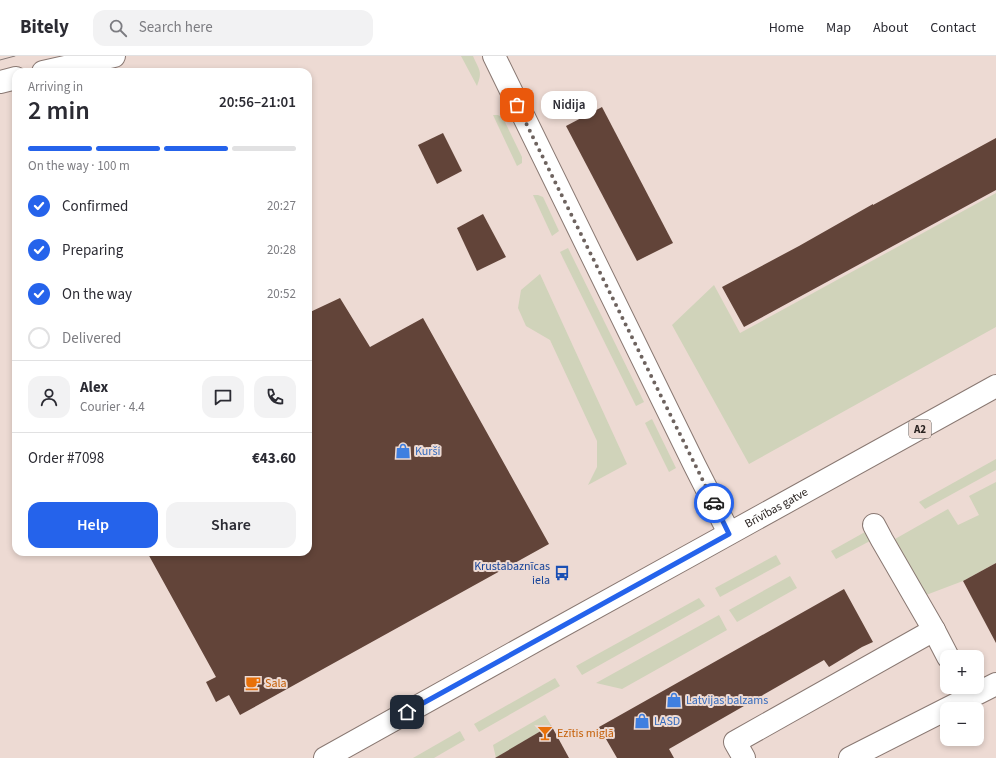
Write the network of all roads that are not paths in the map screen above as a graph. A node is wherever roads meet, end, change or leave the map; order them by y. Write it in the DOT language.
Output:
graph roads {
  1 [pos="114,56"];
  2 [pos="494,56"];
  3 [pos="61,68"];
  4 [pos="12,79"];
  5 [pos="0,82"];
  6 [pos="996,386"];
  7 [pos="874,525"];
  8 [pos="729,534"];
  9 [pos="934,630"];
  10 [pos="944,650"];
  11 [pos="996,684"];
  12 [pos="984,687"];
  13 [pos="962,694"];
  14 [pos="325,758"];
  15 [pos="744,758"];
  16 [pos="850,758"];
  1 -- 3 [label="main road"];
  2 -- 8 [label="main road"];
  4 -- 5 [label="main road"];
  6 -- 8 [label="main road, Brīvības gatve / A2"];
  7 -- 9 [label="main road"];
  8 -- 14 [label="main road, Brīvības gatve / A2"];
  9 -- 10 [label="main road"];
  9 -- 15 [label="main road"];
  11 -- 12 [label="main road"];
  13 -- 16 [label="main road"];
}
